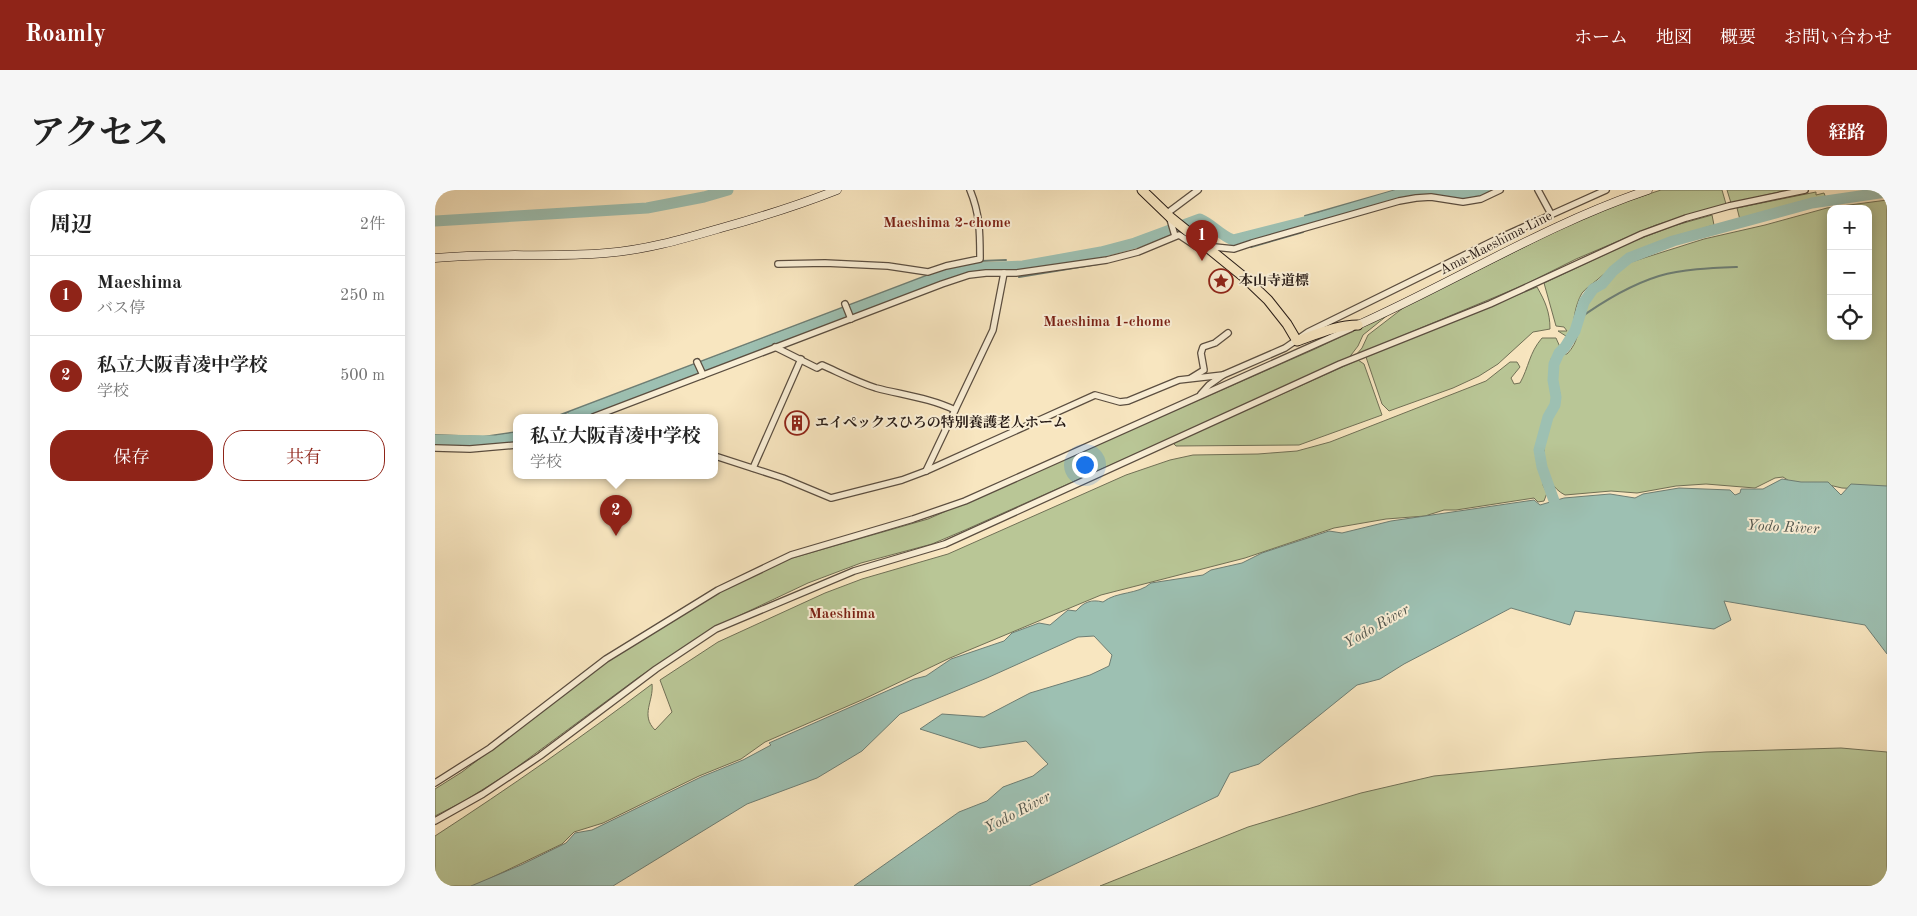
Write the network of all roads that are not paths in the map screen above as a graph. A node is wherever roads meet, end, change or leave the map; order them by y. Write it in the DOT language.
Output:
graph roads {
  1 [pos="837,190"];
  2 [pos="970,190"];
  3 [pos="1143,190"];
  4 [pos="1198,190"];
  5 [pos="1432,190"];
  6 [pos="1501,190"];
  7 [pos="1538,190"];
  8 [pos="1606,190"];
  9 [pos="1648,190"];
  10 [pos="1805,190"];
  11 [pos="1431,197"];
  12 [pos="1551,214"];
  13 [pos="1168,215"];
  14 [pos="1175,236"];
  15 [pos="1205,246"];
  16 [pos="435,258"];
  17 [pos="966,262"];
  18 [pos="778,264"];
  19 [pos="1003,273"];
  20 [pos="969,275"];
  21 [pos="845,304"];
  22 [pos="851,319"];
  23 [pos="1358,325"];
  24 [pos="1228,333"];
  25 [pos="1297,341"];
  26 [pos="775,348"];
  27 [pos="801,359"];
  28 [pos="697,362"];
  29 [pos="703,375"];
  30 [pos="1223,375"];
  31 [pos="1189,379"];
  32 [pos="1200,395"];
  33 [pos="955,410"];
  34 [pos="601,414"];
  35 [pos="513,445"];
  36 [pos="435,448"];
  37 [pos="718,457"];
  38 [pos="753,468"];
  39 [pos="926,471"];
  40 [pos="435,783"];
  41 [pos="435,821"];
  1 -- 16 [label="street"];
  2 -- 17 [label="street"];
  3 -- 13 [label="main road"];
  4 -- 13 [label="street"];
  5 -- 11 [label="street"];
  6 -- 11 [label="street"];
  7 -- 12 [label="street"];
  8 -- 12 [label="street"];
  9 -- 23 [label="street, Ama Maeshima Line"];
  10 -- 41 [label="street"];
  11 -- 15 [label="street"];
  12 -- 25 [label="street"];
  13 -- 14 [label="street"];
  13 -- 15 [label="main road"];
  14 -- 15 [label="street"];
  14 -- 19 [label="street"];
  15 -- 25 [label="main road"];
  17 -- 18 [label="street"];
  17 -- 20 [label="street"];
  19 -- 20 [label="street"];
  19 -- 33 [label="street"];
  20 -- 22 [label="street"];
  21 -- 22 [label="street"];
  22 -- 26 [label="street"];
  23 -- 25 [label="main road"];
  23 -- 32 [label="street"];
  24 -- 31 [label="street"];
  25 -- 30 [label="street"];
  26 -- 27 [label="street"];
  26 -- 29 [label="street"];
  27 -- 33 [label="street"];
  27 -- 38 [label="street"];
  28 -- 29 [label="street"];
  29 -- 34 [label="street"];
  30 -- 31 [label="street"];
  30 -- 32 [label="street"];
  31 -- 39 [label="street"];
  32 -- 40 [label="street"];
  33 -- 39 [label="street"];
  35 -- 36 [label="street"];
  37 -- 38 [label="street"];
  38 -- 39 [label="street"];
}
